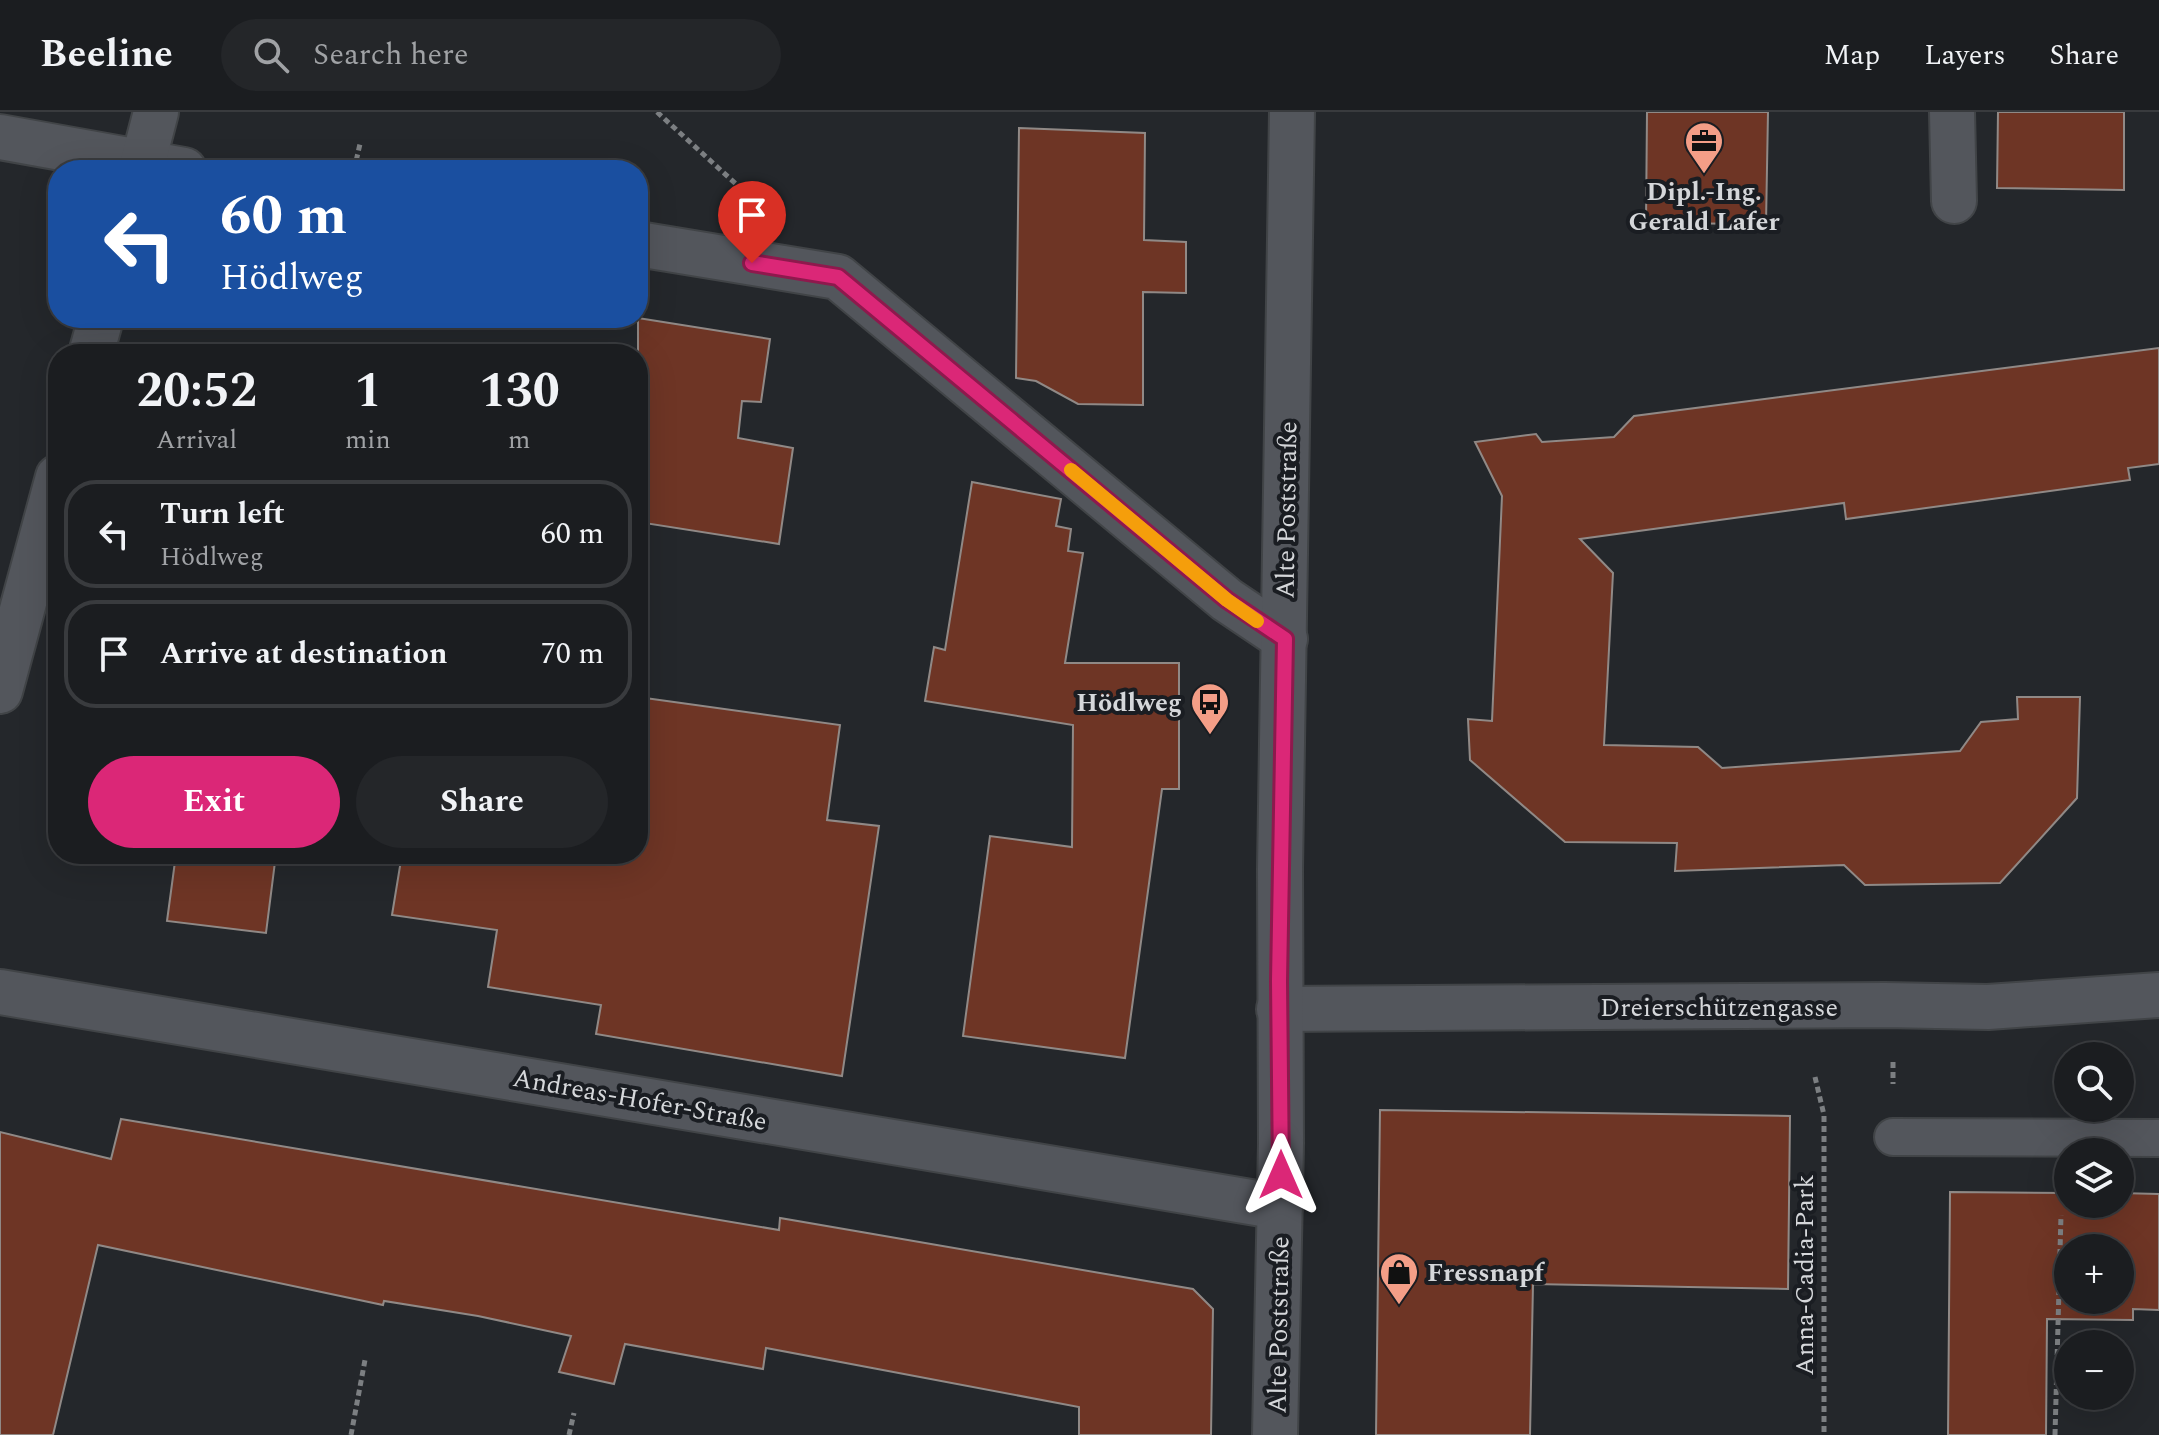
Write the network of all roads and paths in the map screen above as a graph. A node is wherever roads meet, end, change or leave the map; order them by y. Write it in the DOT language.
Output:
graph roads {
  1 [pos="156,112"];
  2 [pos="657,112"];
  3 [pos="1292,112"];
  4 [pos="1952,112"];
  5 [pos="0,137"];
  6 [pos="360,144"];
  7 [pos="116,160"];
  8 [pos="156,160"];
  9 [pos="356,160"];
  10 [pos="1954,201"];
  11 [pos="770,215"];
  12 [pos="648,246"];
  13 [pos="48,514"];
  14 [pos="1285,639"];
  15 [pos="0,691"];
  16 [pos="0,992"];
  17 [pos="2159,995"];
  18 [pos="1279,1009"];
  19 [pos="1815,1077"];
  20 [pos="1893,1137"];
  21 [pos="2159,1138"];
  22 [pos="1280,1207"];
  23 [pos="2061,1218"];
  24 [pos="365,1360"];
  25 [pos="574,1413"];
  26 [pos="351,1435"];
  27 [pos="569,1435"];
  28 [pos="1275,1435"];
  29 [pos="1824,1435"];
  30 [pos="2055,1435"];
  1 -- 8 [label="street"];
  2 -- 11 [label="path"];
  3 -- 14 [label="street, Alte Poststraße"];
  4 -- 10 [label="street"];
  5 -- 7 [label="street"];
  6 -- 9 [label="path"];
  12 -- 14 [label="street"];
  13 -- 15 [label="street"];
  14 -- 18 [label="street, Alte Poststraße"];
  16 -- 22 [label="street, Andreas-Hofer-Straße"];
  17 -- 18 [label="street, Dreierschützengasse"];
  18 -- 22 [label="street, Alte Poststraße"];
  19 -- 29 [label="path, Anna-Cadia-Park"];
  20 -- 21 [label="lane"];
  22 -- 28 [label="street, Alte Poststraße"];
  23 -- 30 [label="path"];
  24 -- 26 [label="path"];
  25 -- 27 [label="path"];
}
